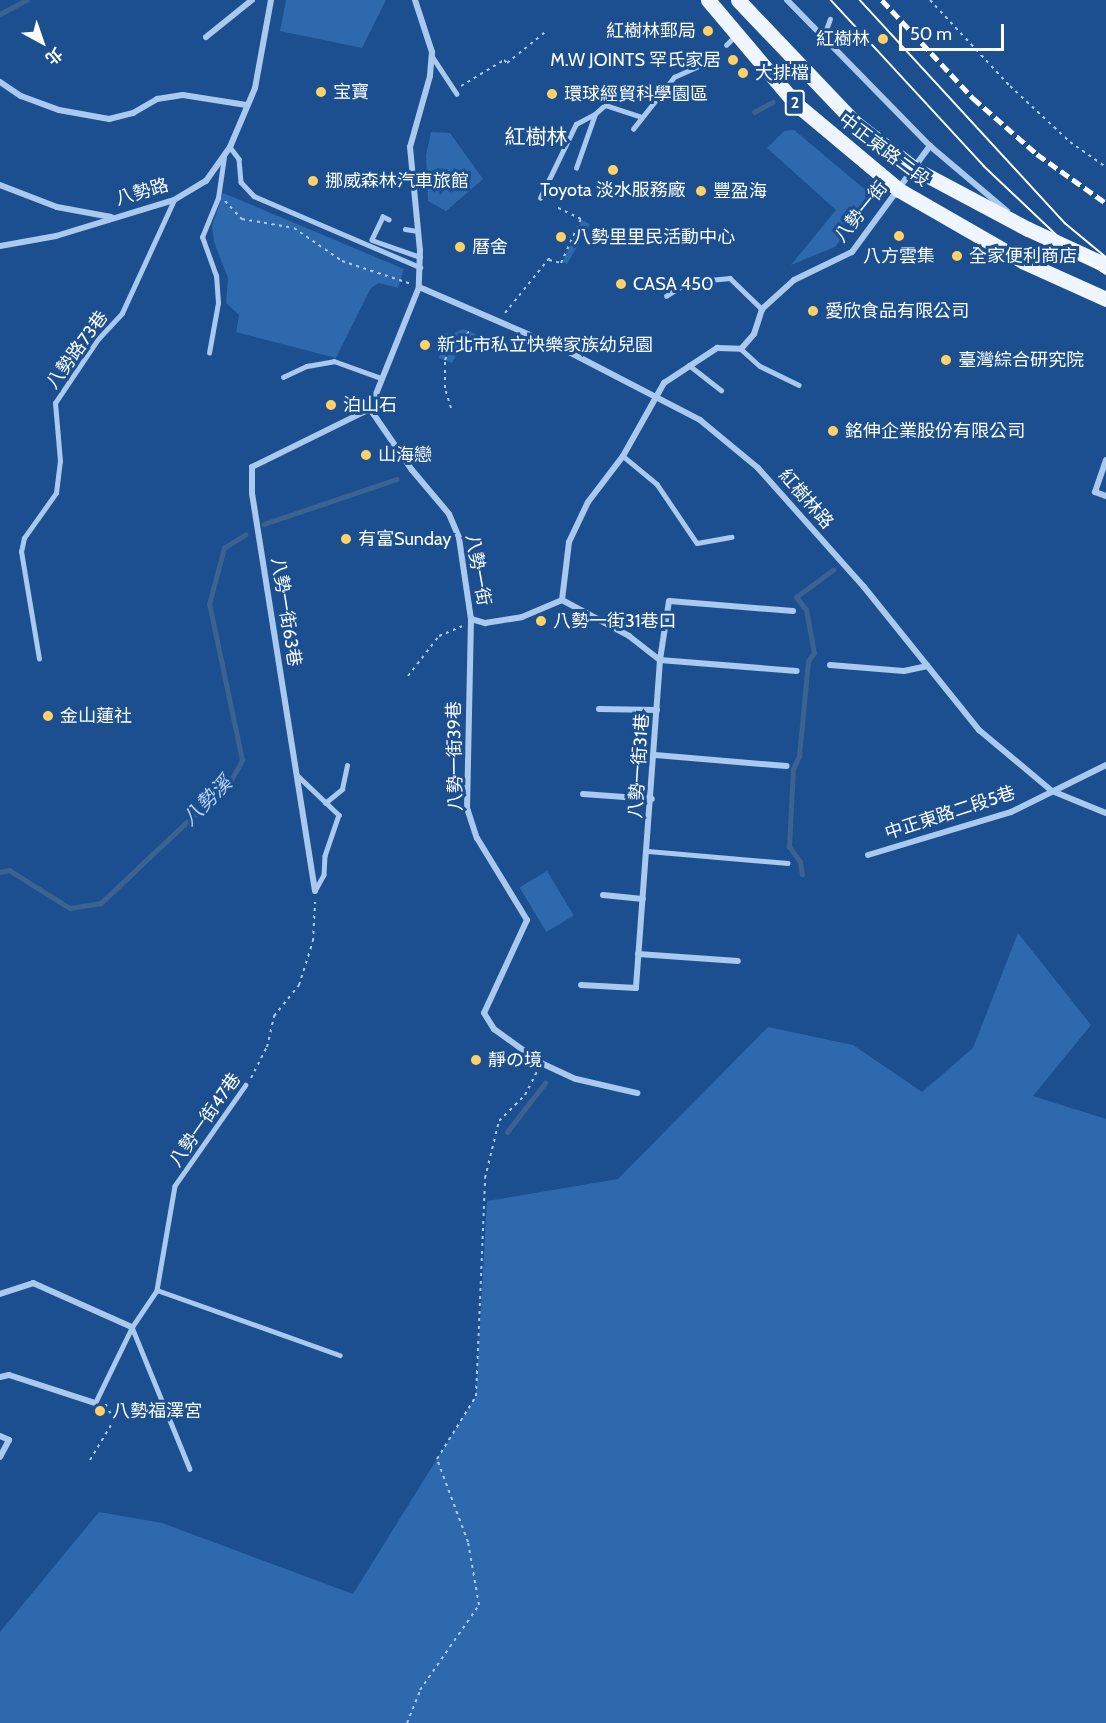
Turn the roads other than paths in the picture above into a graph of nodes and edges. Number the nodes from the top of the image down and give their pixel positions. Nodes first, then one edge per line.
1 (252, 0) edge
2 (271, 0) edge
3 (415, 0) edge
4 (708, 0) edge
5 (738, 0) edge
6 (787, 0) edge
7 (830, 19) dead end
8 (206, 37) dead end
9 (823, 38) junction
10 (432, 56) junction
11 (703, 64) dead end
12 (0, 82) edge
13 (455, 92) road end
14 (246, 105) junction
15 (595, 114) junction
16 (641, 117) junction
17 (633, 129) dead end
18 (930, 146) junction
19 (230, 147) junction
20 (224, 157) junction
21 (576, 168) dead end
22 (915, 169) junction
23 (0, 185) edge
24 (899, 190) junction
25 (540, 198) dead end
26 (174, 200) junction
27 (112, 217) junction
28 (389, 220) dead end
29 (405, 229) dead end
30 (1028, 229) junction
31 (418, 231) junction
32 (0, 246) edge
33 (420, 257) junction
34 (1106, 265) edge
35 (420, 267) junction
36 (419, 287) junction
37 (666, 296) dead end
38 (1106, 299) edge
39 (762, 309) junction
40 (741, 349) junction
41 (209, 352) dead end
42 (689, 365) junction
43 (283, 377) dead end
44 (381, 378) junction
45 (799, 385) dead end
46 (721, 390) dead end
47 (653, 396) junction
48 (370, 409) junction
49 (623, 456) junction
50 (1106, 460) edge
51 (1106, 496) edge
52 (731, 537) dead end
53 (562, 600) junction
54 (793, 611) dead end
55 (471, 619) junction
56 (39, 659) dead end
57 (660, 660) junction
58 (830, 665) dead end
59 (927, 666) junction
60 (797, 671) dead end
61 (599, 709) dead end
62 (657, 710) junction
63 (655, 755) junction
64 (1106, 765) edge
65 (347, 766) dead end
66 (787, 766) dead end
67 (297, 775) junction
68 (1052, 791) junction
69 (583, 794) dead end
70 (652, 799) junction
71 (325, 803) junction
72 (1106, 813) edge
73 (648, 851) junction
74 (868, 855) dead end
75 (787, 863) dead end
76 (315, 891) joint
77 (603, 895) dead end
78 (643, 899) junction
79 (638, 954) junction
80 (738, 961) dead end
81 (581, 985) dead end
82 (246, 1086) road end
83 (637, 1093) dead end
84 (157, 1290) junction
85 (0, 1294) edge
86 (132, 1327) junction
87 (340, 1355) dead end
88 (0, 1377) edge
89 (95, 1403) joint
90 (0, 1436) edge
91 (0, 1457) edge
92 (190, 1469) dead end

1 - 8 street
2 - 14 street, 八勢路
3 - 10 street
4 - 24 main road, 中正東路二段 / 2
5 - 22 main road, 中正東路二段 / 2
6 - 9 street
7 - 9 lane
9 - 18 street
10 - 13 lane
10 - 31 street
11 - 16 lane
12 - 14 street
14 - 19 street, 八勢路
15 - 16 lane
15 - 21 lane
15 - 25 lane
16 - 17 lane
18 - 22 street, 八勢一街
18 - 30 street
19 - 20 street, 八勢路
19 - 35 lane
20 - 26 street, 八勢路
20 - 41 lane
22 - 24 street, 八勢一街
22 - 30 main road, 中正東路二段 / 2
23 - 27 street
24 - 38 main road, 中正東路二段 / 2
24 - 39 street, 八勢一街
26 - 27 street, 八勢路
26 - 56 lane, 八勢路73巷
27 - 32 street, 八勢路
28 - 33 lane
29 - 31 lane
30 - 34 main road, 中正東路二段 / 2
31 - 33 street
33 - 35 street
35 - 36 street
36 - 44 street
36 - 47 street, 紅樹林路
37 - 39 lane
39 - 40 street, 八勢一街
40 - 42 street
40 - 45 lane
42 - 46 lane
42 - 47 street
43 - 44 lane
44 - 48 street
47 - 49 street
47 - 59 street, 紅樹林路
48 - 55 street, 八勢一街
48 - 67 street, 八勢一街63巷
49 - 52 lane
49 - 53 street
50 - 51 street
53 - 55 street, 八勢一街
53 - 57 street
54 - 57 street, 八勢一街31巷
55 - 83 street, 八勢一街39巷
57 - 60 street
57 - 62 street, 八勢一街31巷
58 - 59 street
59 - 68 street, 紅樹林路
61 - 62 street
62 - 63 street, 八勢一街31巷
63 - 66 street
63 - 70 street, 八勢一街31巷
64 - 68 street, 中正東路二段5巷
65 - 71 lane
67 - 71 lane
67 - 76 street, 八勢一街63巷
68 - 72 street, 紅樹林路
68 - 74 street, 中正東路二段5巷
69 - 70 street
70 - 73 street, 八勢一街31巷
71 - 76 lane
73 - 75 lane
73 - 78 street, 八勢一街31巷
77 - 78 street
78 - 79 street, 八勢一街31巷
79 - 80 street
79 - 81 street, 八勢一街31巷
82 - 84 lane, 八勢一街47巷
84 - 86 lane
84 - 87 lane
85 - 86 street
86 - 89 lane
86 - 92 lane
88 - 89 street
90 - 91 street

